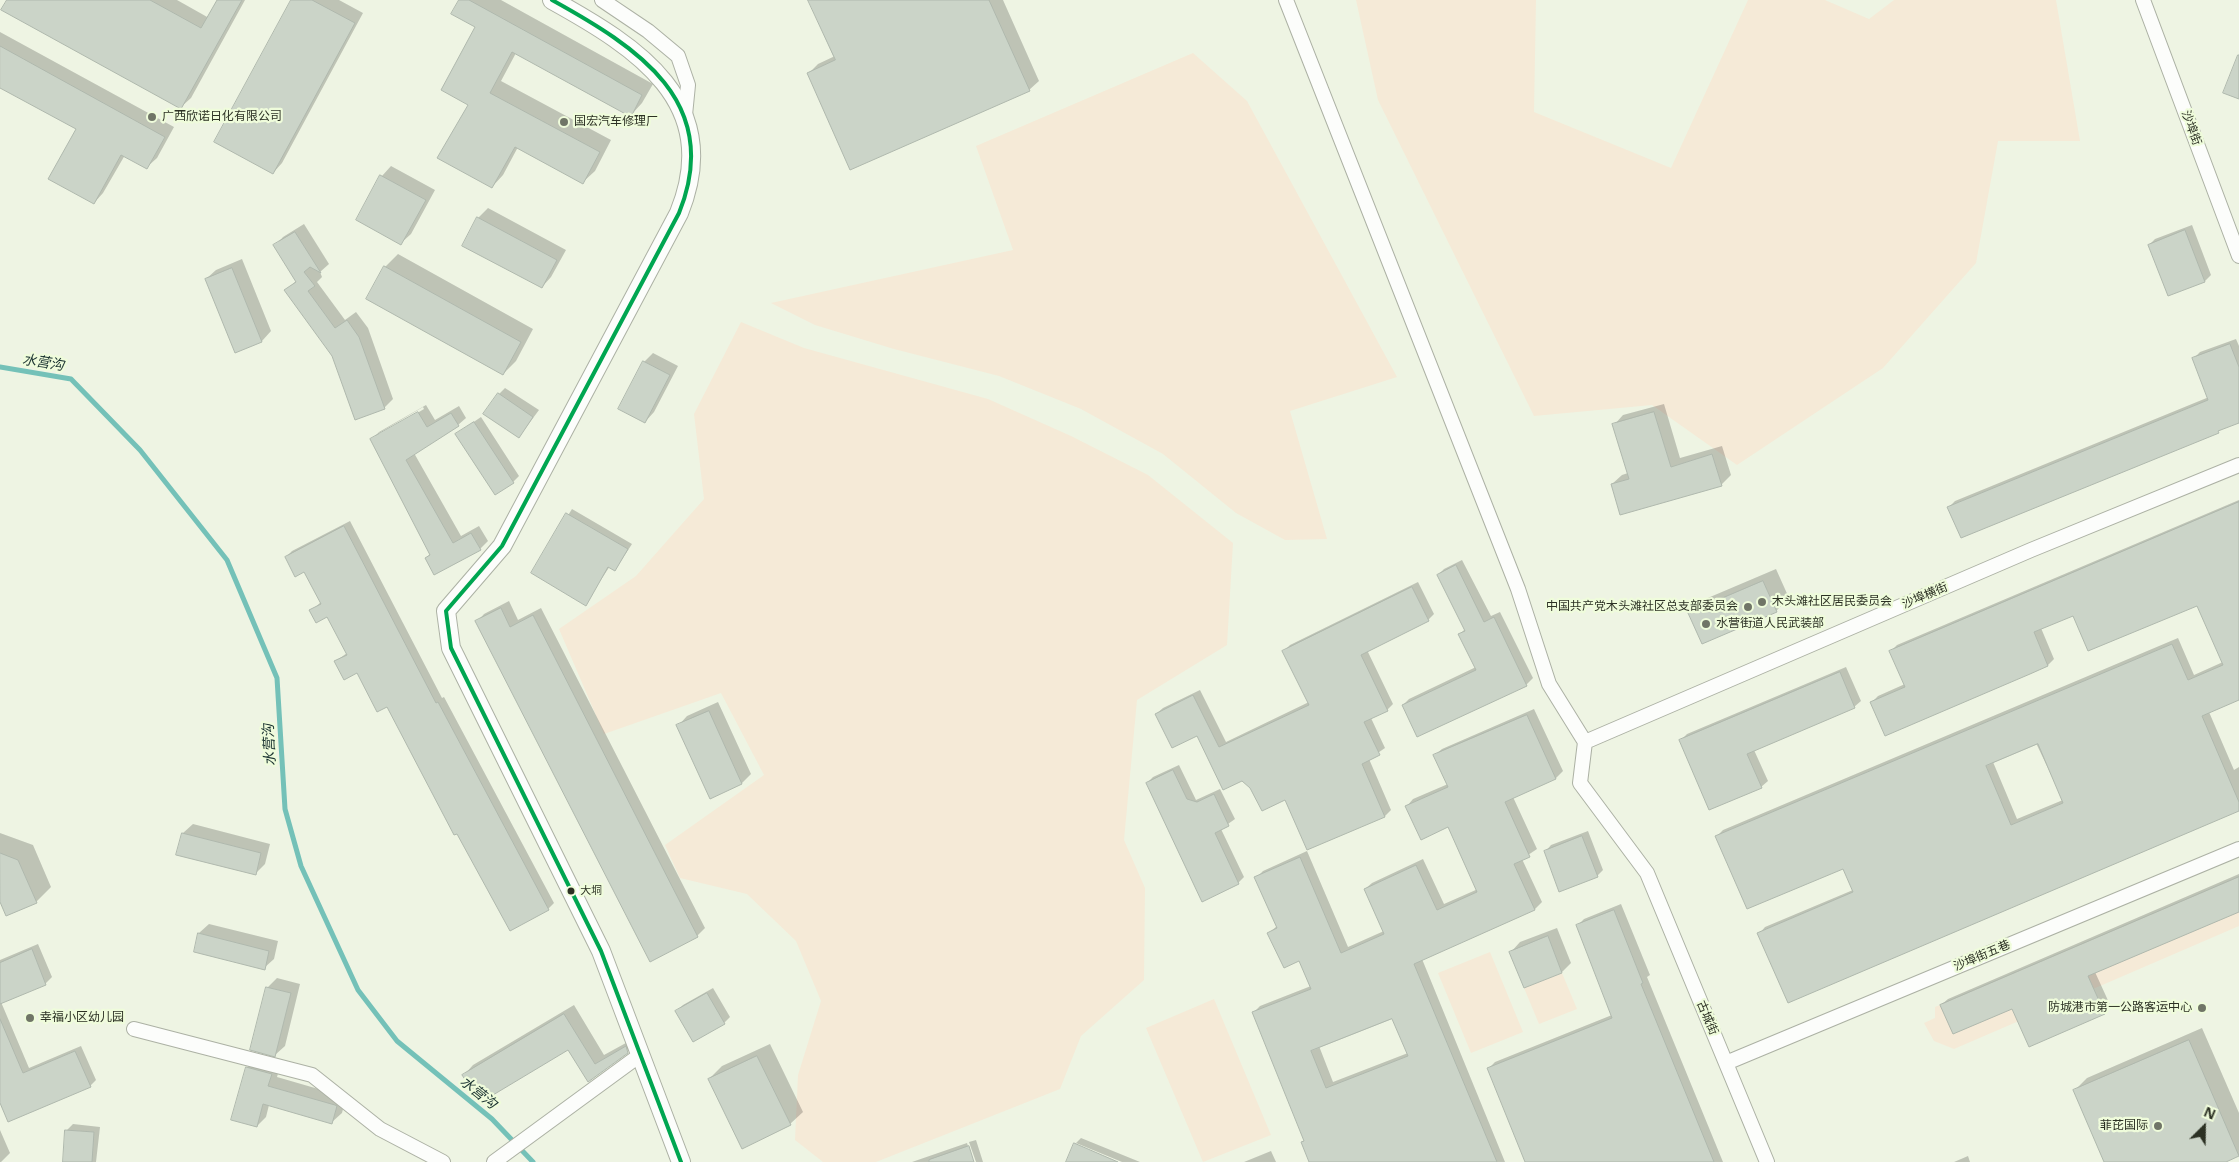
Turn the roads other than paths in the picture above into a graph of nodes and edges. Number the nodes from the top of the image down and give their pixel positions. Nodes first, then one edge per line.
1 (552, 0) edge
2 (602, 0) edge
3 (1286, 0) edge
4 (2143, 0) edge
5 (685, 115) junction
6 (2239, 256) edge
7 (2239, 465) edge
8 (1585, 742) junction
9 (2239, 849) edge
10 (134, 1030) dead end
11 (640, 1055) junction
12 (1726, 1062) junction
13 (442, 1162) edge
14 (494, 1162) edge
15 (681, 1162) edge
16 (1767, 1162) edge

1 - 5 street
2 - 5 street
3 - 8 street
4 - 6 street, 沙埠街
5 - 11 street
7 - 8 street, 沙埠横街
8 - 12 street, 古城街
9 - 12 street, 沙埠街五巷
10 - 13 street
11 - 14 street
11 - 15 street
12 - 16 street, 古城街

